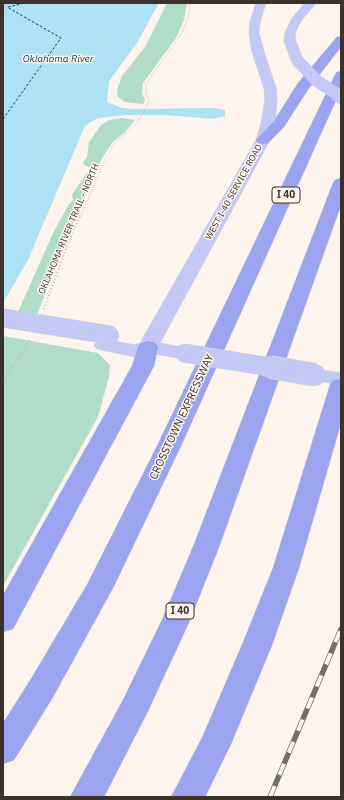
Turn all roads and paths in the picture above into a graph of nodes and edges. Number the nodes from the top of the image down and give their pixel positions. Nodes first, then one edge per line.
1 (190, 3) edge
2 (261, 3) edge
3 (312, 3) edge
4 (10, 4) edge
5 (3, 7) edge
6 (7, 7) junction
7 (4, 11) edge
8 (341, 39) edge
9 (341, 75) edge
10 (341, 98) edge
11 (263, 140) junction
12 (341, 183) edge
13 (341, 228) edge
14 (311, 263) junction
15 (42, 315) dead end
16 (3, 318) edge
17 (3, 328) edge
18 (31, 336) dead end
19 (107, 340) junction
20 (148, 347) junction
21 (341, 379) edge
22 (3, 382) edge
23 (341, 385) edge
24 (3, 621) edge
25 (3, 750) edge
26 (87, 797) edge
27 (188, 797) edge

1 - 15 path, OKLAHOMA RIVER TRAIL - NORTH
2 - 11 main road, WEST I-40 SERVICE ROAD
3 - 10 main road, bridge
4 - 6 path
5 - 6 path
6 - 7 path
8 - 11 highway
9 - 25 highway, CROSSTOWN EXPRESSWAY / I 40
11 - 20 main road, WEST I-40 SERVICE ROAD
12 - 14 highway, I 40
13 - 14 highway
14 - 26 highway, I 40
16 - 19 main road, bridge
17 - 19 main road
18 - 22 path
19 - 20 main road
20 - 21 main road, bridge
20 - 24 highway
23 - 27 highway

